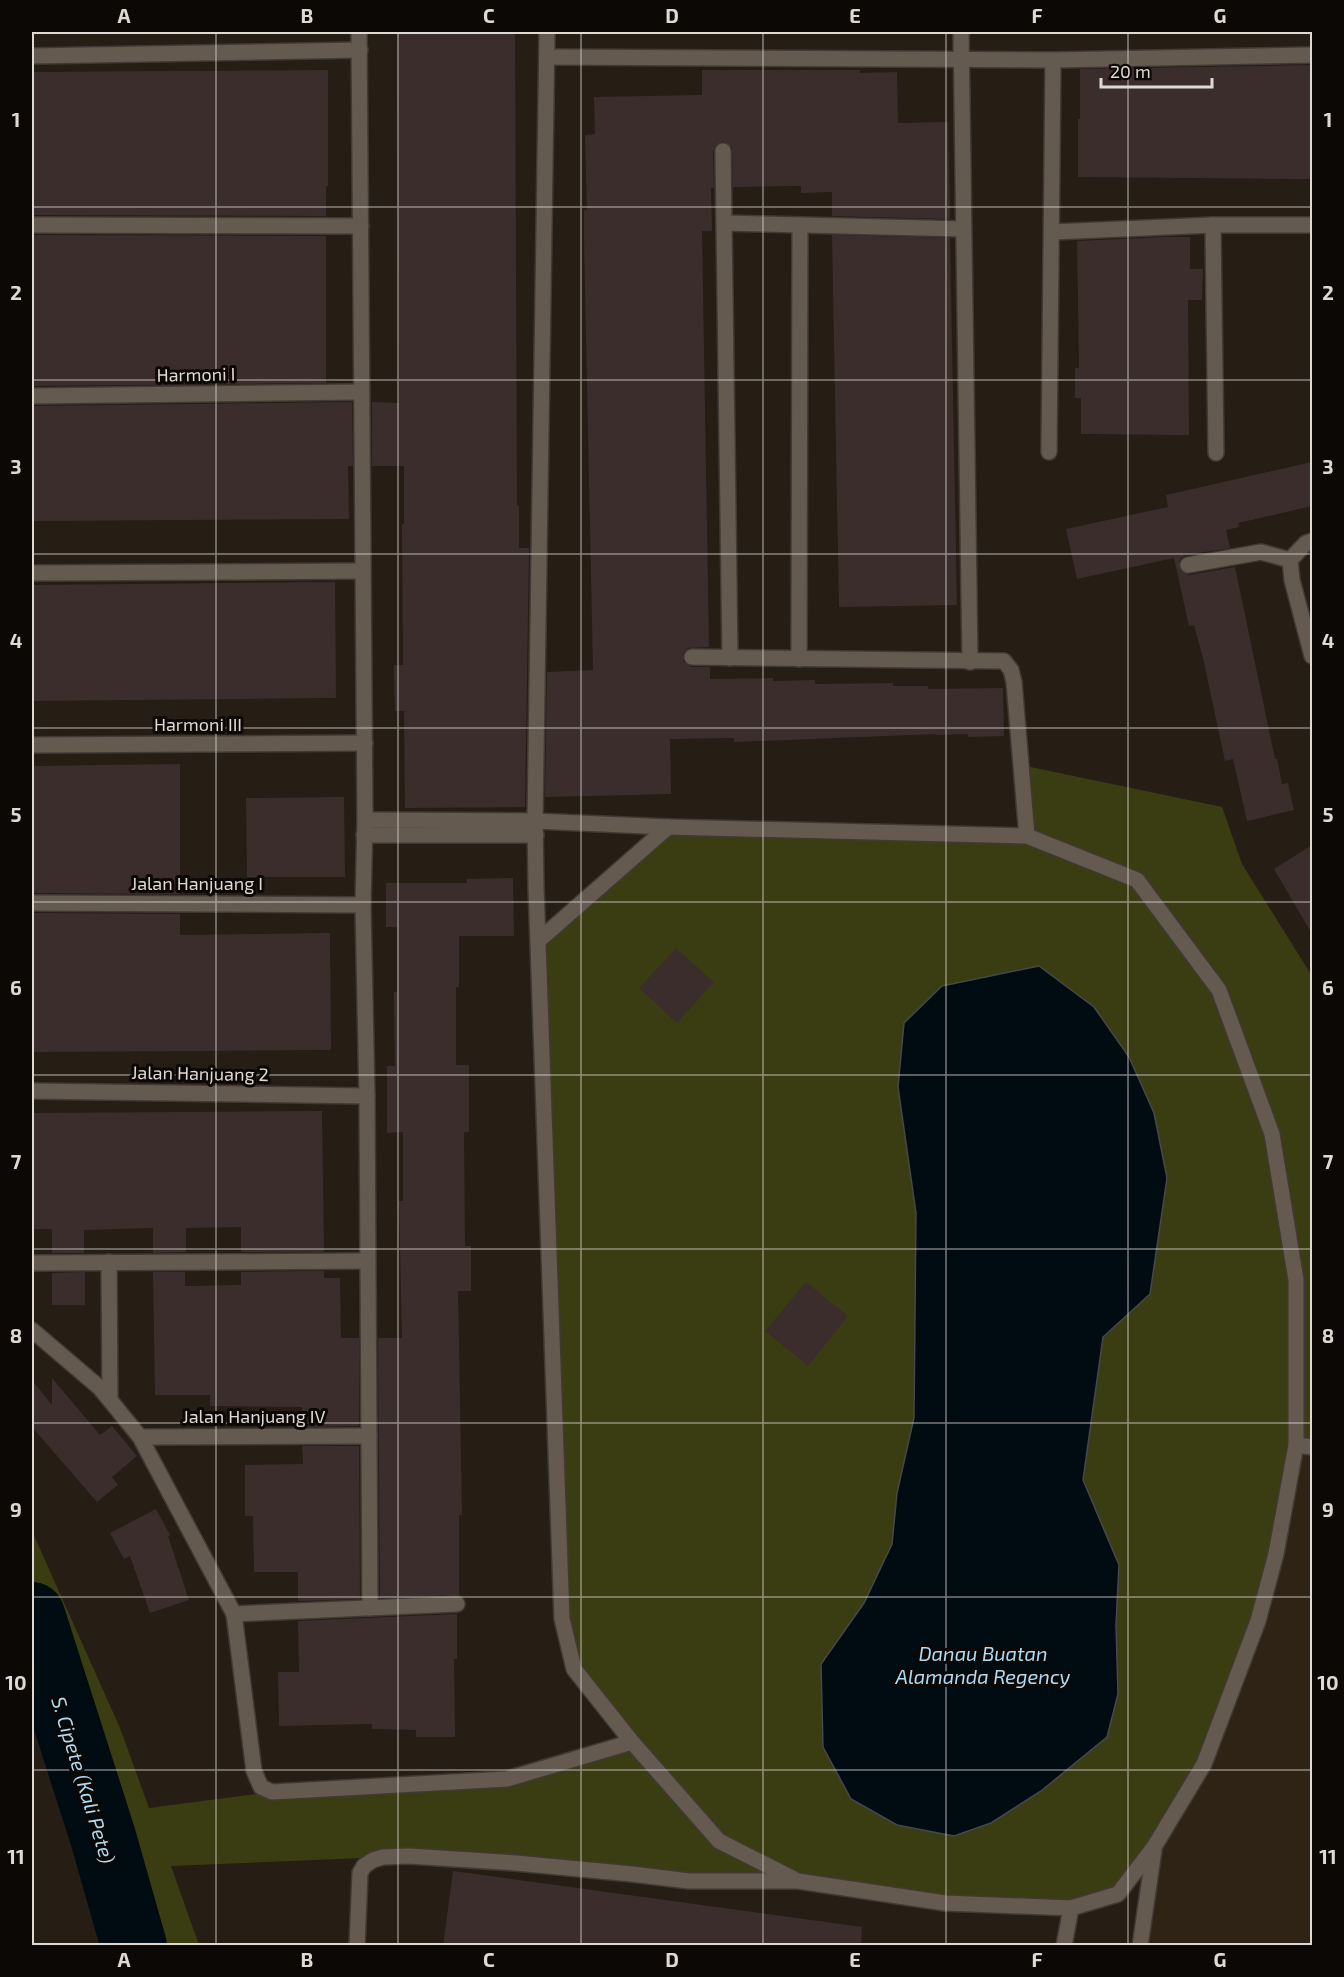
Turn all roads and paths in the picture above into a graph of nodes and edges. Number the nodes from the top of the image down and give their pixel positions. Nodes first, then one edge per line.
1 (359, 32) edge
2 (547, 32) edge
3 (961, 32) edge
4 (360, 50) junction
5 (1312, 55) edge
6 (32, 56) edge
7 (547, 57) junction
8 (960, 60) junction
9 (1053, 60) junction
10 (723, 151) dead end
11 (724, 223) junction
12 (32, 225) edge
13 (800, 225) junction
14 (1213, 225) junction
15 (1312, 225) edge
16 (361, 226) junction
17 (963, 229) junction
18 (1052, 232) junction
19 (360, 392) junction
20 (32, 396) edge
21 (1049, 452) dead end
22 (1216, 453) dead end
23 (1312, 541) edge
24 (1290, 560) junction
25 (1188, 565) dead end
26 (362, 571) junction
27 (32, 573) edge
28 (1312, 656) edge
29 (692, 657) dead end
30 (730, 658) junction
31 (800, 659) junction
32 (970, 662) junction
33 (364, 743) junction
34 (32, 745) edge
35 (364, 827) junction
36 (668, 827) junction
37 (535, 828) junction
38 (1028, 836) junction
39 (32, 903) edge
40 (363, 905) junction
41 (538, 941) junction
42 (32, 1091) edge
43 (367, 1096) junction
44 (368, 1261) junction
45 (109, 1262) junction
46 (32, 1263) edge
47 (32, 1329) edge
48 (110, 1400) junction
49 (369, 1436) junction
50 (140, 1437) junction
51 (1296, 1445) junction
52 (1312, 1447) edge
53 (457, 1604) dead end
54 (370, 1608) junction
55 (234, 1614) junction
56 (632, 1742) junction
57 (1154, 1847) junction
58 (798, 1881) junction
59 (1071, 1908) junction
60 (357, 1946) edge
61 (1064, 1946) edge
62 (1140, 1946) edge

1 - 4 street
2 - 7 street
3 - 8 street
4 - 6 street
4 - 16 street
5 - 9 street
7 - 8 street
7 - 37 street
8 - 9 street
8 - 17 street
9 - 18 street
10 - 11 street
11 - 13 street
11 - 30 street
12 - 16 street
13 - 17 street
13 - 31 street
14 - 15 street
14 - 18 street
14 - 22 street
16 - 19 street
17 - 32 street
18 - 21 street
19 - 20 street, Harmoni I
19 - 26 street
23 - 24 street
24 - 25 street
24 - 28 street
26 - 27 street
26 - 33 street
29 - 30 street
30 - 31 street
31 - 32 street
32 - 38 street
33 - 34 street, Harmoni III
33 - 35 street
35 - 37 street
35 - 40 street
36 - 37 street
36 - 38 street
36 - 41 street
37 - 41 street
38 - 51 street
39 - 40 street, Jalan Hanjuang I
40 - 43 street
41 - 56 street
42 - 43 street, Jalan Hanjuang 2
43 - 44 street
44 - 45 street
44 - 49 street
45 - 46 street
45 - 48 street
47 - 48 street
48 - 50 street
49 - 50 street, Jalan Hanjuang IV
49 - 54 street
50 - 55 street
51 - 52 street
51 - 57 street
53 - 54 street
54 - 55 street
55 - 56 street
56 - 58 street
57 - 59 street
57 - 62 street
58 - 59 street
58 - 60 street
59 - 61 street

